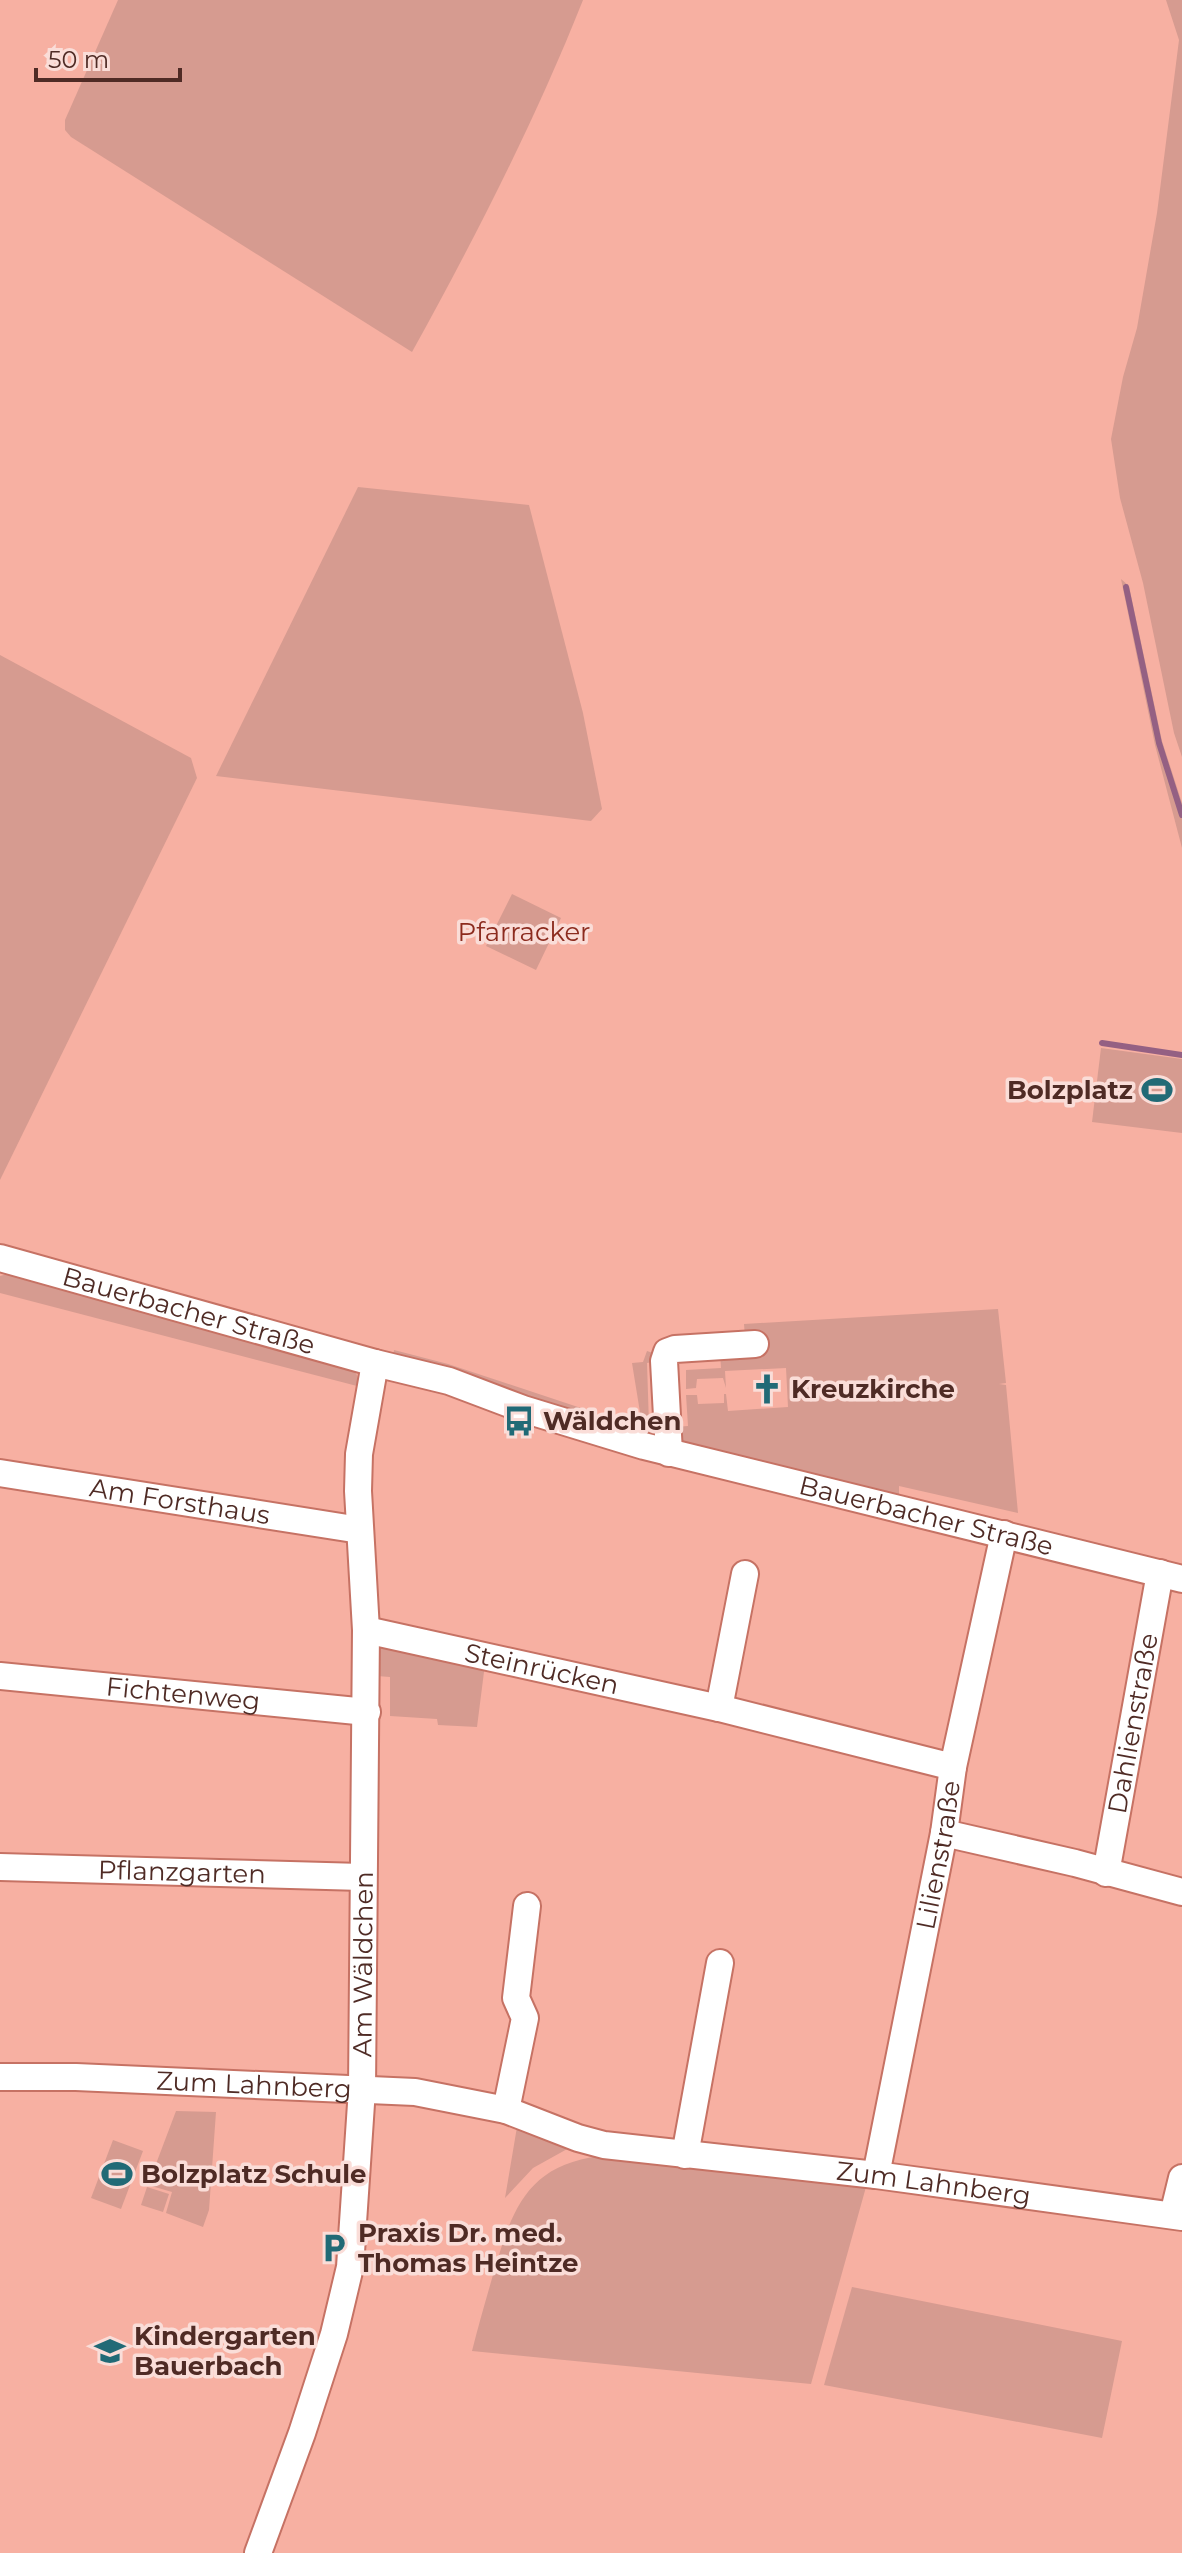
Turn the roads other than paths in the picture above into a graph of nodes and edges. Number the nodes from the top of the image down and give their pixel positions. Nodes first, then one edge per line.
1 (0, 1258) edge
2 (755, 1344) dead end
3 (376, 1363) junction
4 (669, 1453) junction
5 (0, 1473) edge
6 (360, 1530) junction
7 (1004, 1534) junction
8 (745, 1574) dead end
9 (1171, 1576) edge
10 (366, 1630) junction
11 (0, 1676) edge
12 (719, 1708) junction
13 (367, 1712) junction
14 (953, 1767) junction
15 (944, 1833) junction
16 (0, 1867) edge
17 (1106, 1873) junction
18 (362, 1877) junction
19 (1182, 1892) edge
20 (527, 1906) dead end
21 (720, 1963) dead end
22 (0, 2077) edge
23 (362, 2089) junction
24 (506, 2110) junction
25 (685, 2155) junction
26 (876, 2175) junction
27 (1182, 2178) edge
28 (1178, 2216) edge
29 (258, 2553) edge

1 - 3 street, Bauerbacher Straße
2 - 4 street
3 - 4 street, Bauerbacher Straße
3 - 6 street, Am Wäldchen
4 - 7 street, Bauerbacher Straße
5 - 6 street, Am Forsthaus
6 - 10 street, Am Wäldchen
7 - 9 street, Bauerbacher Straße
7 - 14 street, Lilienstraße
8 - 12 street
9 - 17 street, Dahlienstraße
10 - 12 street, Steinrücken
10 - 13 street, Am Wäldchen
11 - 13 street, Fichtenweg
12 - 14 street, Steinrücken
13 - 18 street, Am Wäldchen
14 - 15 street, Lilienstraße
15 - 17 street
15 - 26 street, Lilienstraße
16 - 18 street, Pflanzgarten
17 - 19 street
18 - 23 street, Am Wäldchen
20 - 24 street
21 - 25 street
22 - 23 street, Zum Lahnberg
23 - 24 street, Zum Lahnberg
23 - 29 street, Am Wäldchen
24 - 25 street, Zum Lahnberg
25 - 26 street, Zum Lahnberg
26 - 28 street, Zum Lahnberg
27 - 28 street

